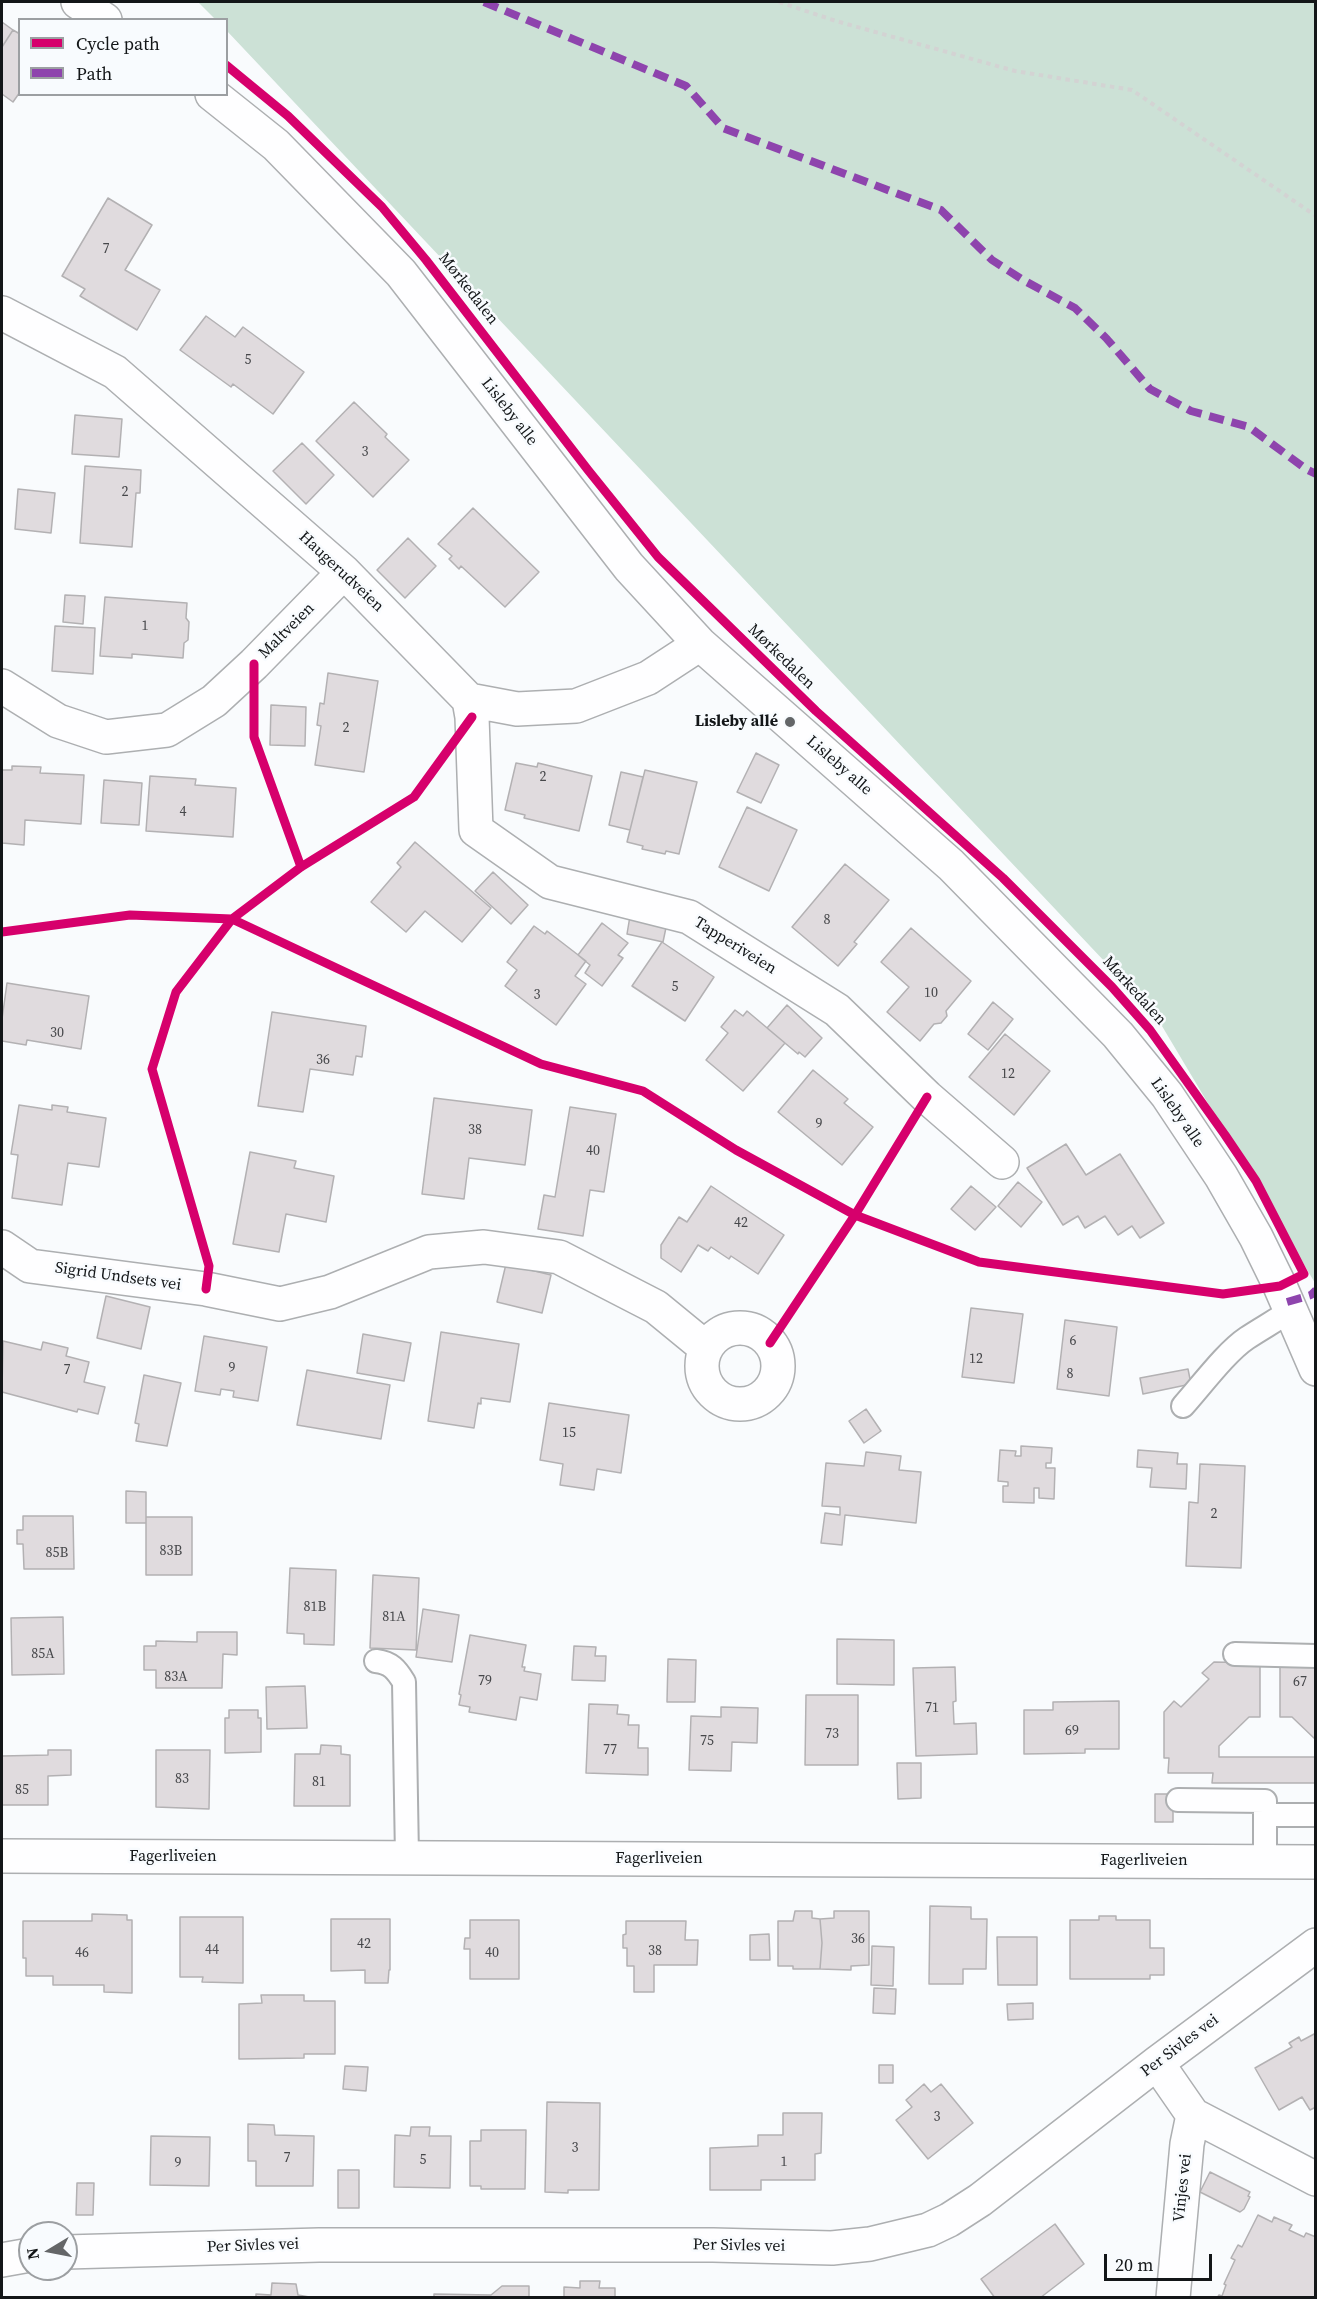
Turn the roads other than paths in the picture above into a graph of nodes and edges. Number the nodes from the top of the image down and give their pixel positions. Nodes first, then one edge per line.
1 (78, 2) edge
2 (102, 18) edge
3 (215, 96) edge
4 (2, 313) edge
5 (344, 572) junction
6 (700, 644) junction
7 (2, 687) edge
8 (469, 700) junction
9 (1002, 1162) dead end
10 (2, 1247) edge
11 (1291, 1310) junction
12 (706, 1348) dead end
13 (1316, 1369) edge
14 (1183, 1406) dead end
15 (1235, 1654) dead end
16 (1316, 1656) edge
17 (376, 1661) dead end
18 (1178, 1800) dead end
19 (1265, 1815) junction
20 (1316, 1815) edge
21 (2, 1856) edge
22 (407, 1857) junction
23 (1265, 1862) junction
24 (1316, 1862) edge
25 (1316, 1945) edge
26 (1157, 2063) junction
27 (1193, 2115) junction
28 (1316, 2179) edge
29 (78, 2252) edge
30 (18, 2257) edge
31 (2, 2260) edge
32 (1173, 2298) edge

1 - 2 street
3 - 6 street, Lisleby alle
4 - 5 street, Haugerudveien
5 - 7 street, Maltveien
5 - 8 street, Haugerudveien
6 - 8 street
6 - 11 street, Lisleby alle
8 - 9 street, Tapperiveien
10 - 12 street, Sigrid Undsets vei
11 - 13 street, Lisleby alle
11 - 14 lane
15 - 16 lane
17 - 22 lane
18 - 19 lane
19 - 20 lane
19 - 23 lane
21 - 22 street, Fagerliveien
22 - 23 street, Fagerliveien
23 - 24 street, Fagerliveien
25 - 26 street, Per Sivles vei
26 - 27 street
26 - 29 street, Per Sivles vei
27 - 28 street
27 - 32 street, Vinjes vei
30 - 31 street

